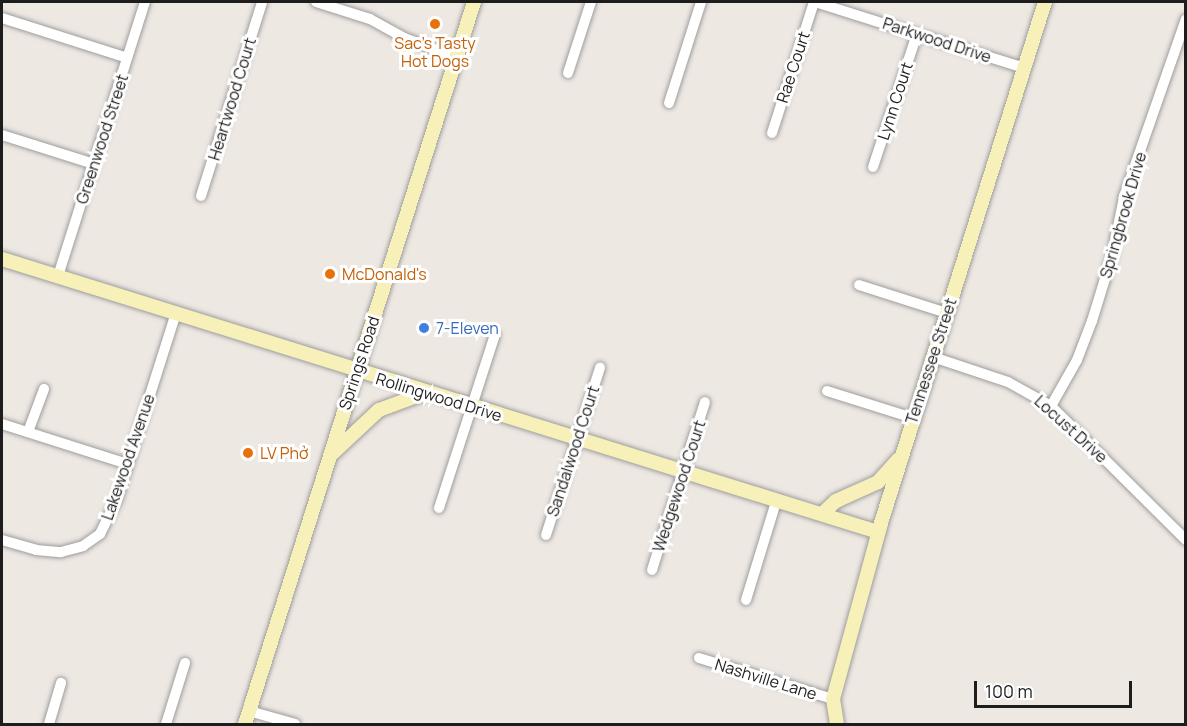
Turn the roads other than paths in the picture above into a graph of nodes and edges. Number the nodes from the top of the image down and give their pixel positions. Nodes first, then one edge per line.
1 (145, 2) edge
2 (262, 2) edge
3 (316, 2) edge
4 (474, 2) edge
5 (591, 2) edge
6 (701, 2) edge
7 (815, 2) edge
8 (1045, 2) edge
9 (2, 18) edge
10 (1185, 19) edge
11 (918, 34) junction
12 (456, 57) junction
13 (127, 58) junction
14 (1024, 68) junction
15 (568, 73) dead end
16 (669, 103) dead end
17 (772, 133) dead end
18 (2, 135) edge
19 (94, 164) junction
20 (873, 167) dead end
21 (201, 196) dead end
22 (2, 258) edge
23 (58, 276) junction
24 (859, 285) dead end
25 (176, 313) junction
26 (947, 313) junction
27 (495, 335) dead end
28 (933, 357) junction
29 (600, 368) dead end
30 (356, 371) junction
31 (44, 389) dead end
32 (827, 391) dead end
33 (426, 393) junction
34 (705, 402) dead end
35 (1051, 406) junction
36 (472, 407) junction
37 (913, 418) junction
38 (2, 424) edge
39 (28, 432) junction
40 (576, 440) junction
41 (902, 454) junction
42 (329, 457) junction
43 (127, 464) junction
44 (683, 473) junction
45 (777, 502) junction
46 (439, 508) dead end
47 (824, 512) junction
48 (878, 532) junction
49 (546, 535) dead end
50 (2, 540) edge
51 (1185, 540) edge
52 (652, 570) dead end
53 (746, 600) dead end
54 (699, 658) dead end
55 (185, 663) dead end
56 (61, 683) dead end
57 (833, 699) junction
58 (249, 711) junction
59 (49, 724) edge
60 (166, 724) edge
61 (245, 724) edge
62 (295, 724) edge
63 (837, 724) edge

1 - 13 street, Greenwood Street
2 - 21 street, Heartwood Court
3 - 12 street
4 - 12 main road, Springs Road
5 - 15 street
6 - 16 street
7 - 11 street, Parkwood Drive
7 - 17 street, Rae Court
8 - 14 main road, Tennessee Street
9 - 13 street
10 - 35 street, Springbrook Drive
11 - 14 street, Parkwood Drive
11 - 20 street, Lynn Court
12 - 30 main road, Springs Road
13 - 19 street, Greenwood Street
14 - 26 main road, Tennessee Street
18 - 19 street
19 - 23 street, Greenwood Street
22 - 23 main road, Rollingwood Drive
23 - 25 main road, Rollingwood Drive
24 - 26 street
25 - 30 main road, Rollingwood Drive
25 - 43 street, Lakewood Avenue
26 - 28 main road, Tennessee Street
27 - 36 street
28 - 35 street, Locust Drive
28 - 37 main road, Tennessee Street
29 - 40 street, Sandalwood Court
30 - 33 main road, Rollingwood Drive
30 - 42 main road, Springs Road
31 - 39 street
32 - 37 street
33 - 36 main road, Rollingwood Drive
33 - 42 main road
34 - 44 street, Wedgewood Court
35 - 51 street, Locust Drive
36 - 40 main road, Rollingwood Drive
36 - 46 street
37 - 41 main road, Tennessee Street
38 - 39 street
39 - 43 street
40 - 44 main road, Rollingwood Drive
40 - 49 street, Sandalwood Court
41 - 47 main road
41 - 48 main road, Tennessee Street
42 - 58 main road, Springs Road
43 - 50 street, Lakewood Avenue
44 - 45 main road, Rollingwood Drive
44 - 52 street, Wedgewood Court
45 - 47 main road, Rollingwood Drive
45 - 53 street
47 - 48 main road, Rollingwood Drive
48 - 57 main road, Tennessee Street
54 - 57 street, Nashville Lane
55 - 60 street
56 - 59 street
57 - 63 main road, Tennessee Street
58 - 61 main road, Springs Road
58 - 62 street

